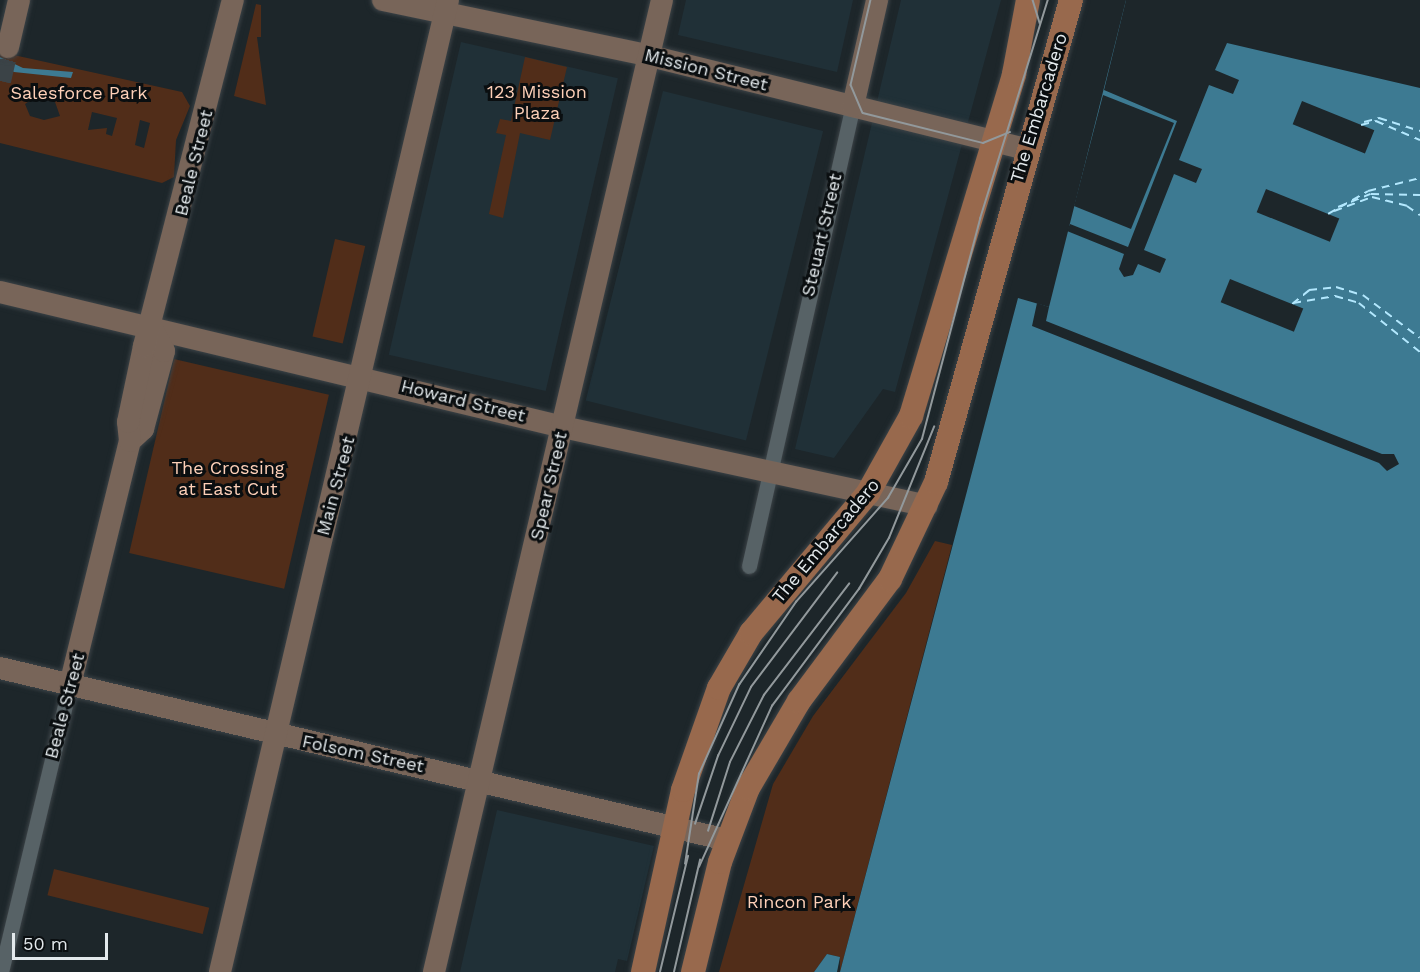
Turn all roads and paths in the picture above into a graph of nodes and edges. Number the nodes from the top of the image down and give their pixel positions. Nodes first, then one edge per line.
1 (19, 0) edge
2 (233, 0) edge
3 (383, 0) edge
4 (662, 0) edge
5 (877, 0) edge
6 (1028, 0) edge
7 (1071, 0) edge
8 (446, 7) edge
9 (8, 47) tunnel mouth
10 (650, 56) junction
11 (853, 106) junction
12 (992, 139) junction
13 (1027, 149) junction
14 (0, 292) edge
15 (150, 325) junction
16 (360, 375) junction
17 (563, 427) junction
18 (767, 470) junction
19 (868, 494) junction
20 (927, 506) junction
21 (749, 566) dead end
22 (0, 668) edge
23 (70, 685) junction
24 (276, 735) junction
25 (481, 781) junction
26 (675, 827) junction
27 (727, 840) junction
28 (2, 972) edge
29 (220, 972) edge
30 (434, 972) edge
31 (643, 972) edge
32 (693, 972) edge

1 - 9 street
2 - 15 street, Beale Street
3 - 8 street, Mission Street
4 - 10 street, Spear Street
5 - 11 street, Steuart Street
6 - 12 main road, The Embarcadero
7 - 13 main road, The Embarcadero
8 - 10 street, Mission Street
8 - 16 street, Main Street
10 - 11 street, Mission Street
10 - 17 street, Spear Street
11 - 12 street, Mission Street
11 - 18 street, Steuart Street
12 - 13 street, Mission Street
12 - 19 main road, The Embarcadero
13 - 20 main road, The Embarcadero
14 - 15 street, Howard Street
15 - 16 street, Howard Street
15 - 23 street, Beale Street
16 - 17 street, Howard Street
16 - 24 street, Main Street
17 - 18 street, Howard Street
17 - 25 street, Spear Street
18 - 19 street, Howard Street
18 - 21 street, Steuart Street
19 - 20 street, Howard Street
19 - 26 main road, The Embarcadero
20 - 27 main road, The Embarcadero
22 - 23 street, Folsom Street
23 - 24 street, Folsom Street
23 - 28 street, Beale Street
24 - 25 street, Folsom Street
24 - 29 street, Main Street
25 - 26 street, Folsom Street
25 - 30 street, Spear Street
26 - 27 street, Folsom Street
26 - 31 main road, The Embarcadero
27 - 32 main road, The Embarcadero

